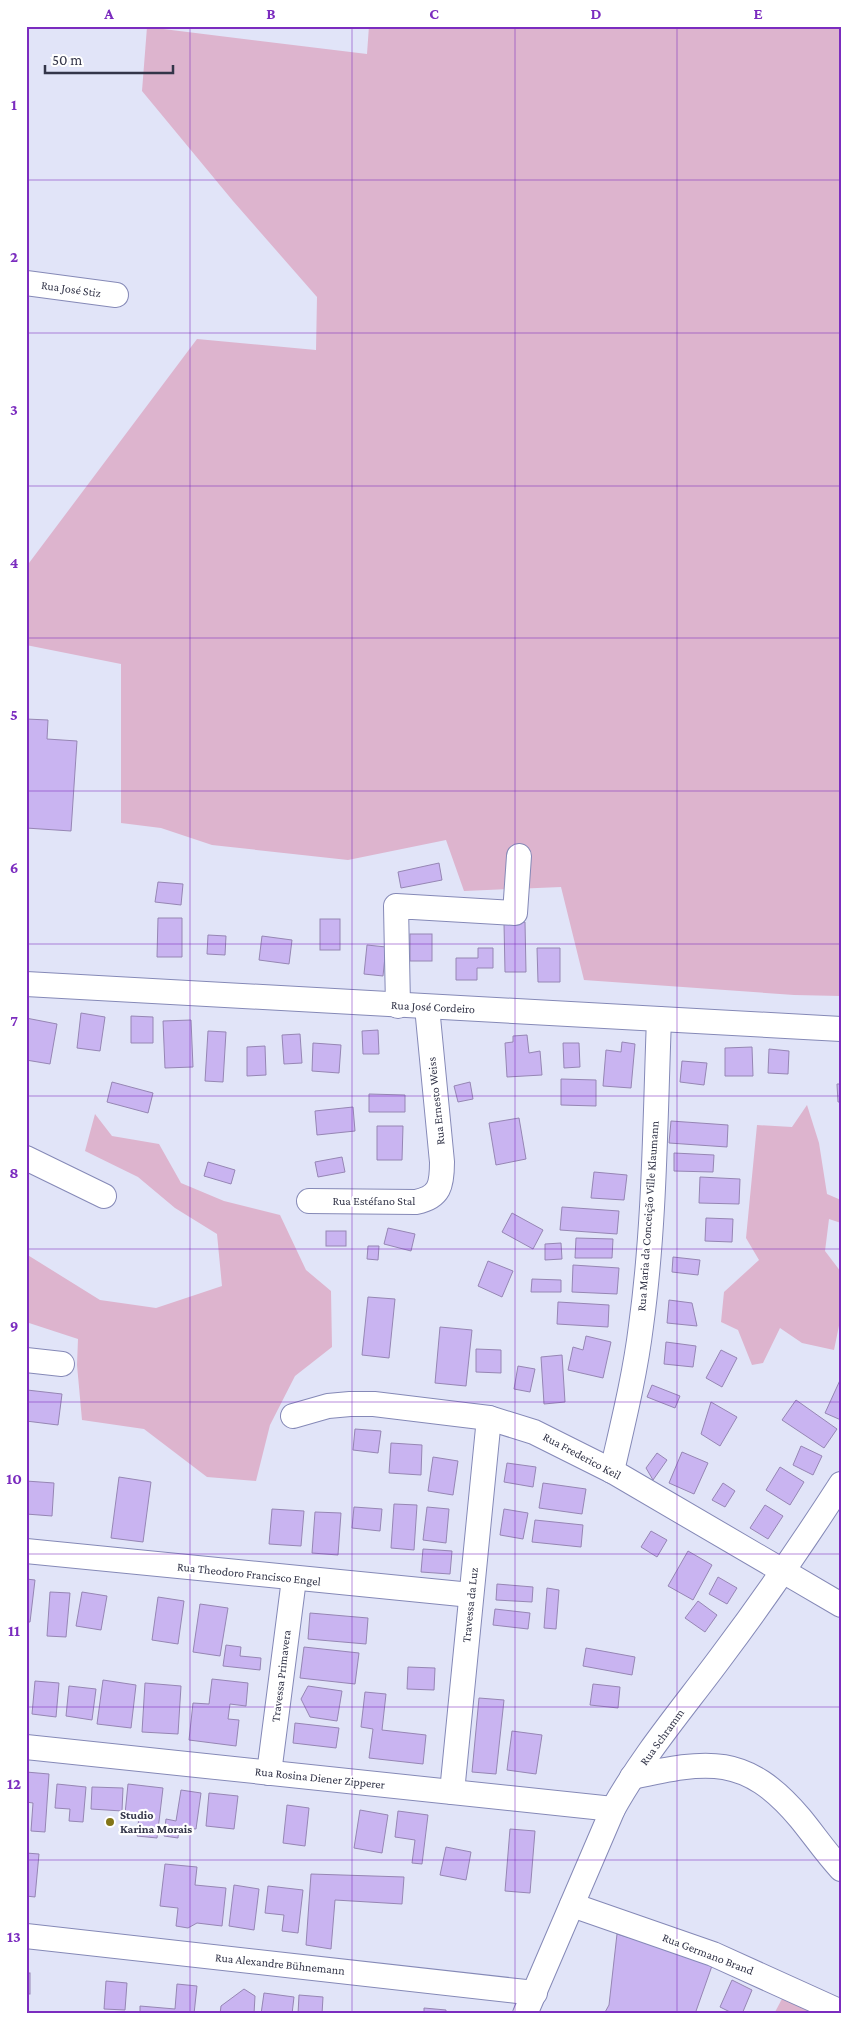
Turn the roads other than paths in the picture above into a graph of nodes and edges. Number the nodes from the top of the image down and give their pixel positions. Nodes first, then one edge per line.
1 (26, 283) edge
2 (116, 295) dead end
3 (519, 856) dead end
4 (26, 984) edge
5 (398, 1006) junction
6 (427, 1007) junction
7 (658, 1019) junction
8 (841, 1029) edge
9 (26, 1158) edge
10 (436, 1193) joint
11 (104, 1196) dead end
12 (309, 1201) dead end
13 (26, 1360) edge
14 (62, 1364) dead end
15 (293, 1416) dead end
16 (489, 1418) junction
17 (612, 1471) junction
18 (841, 1484) edge
19 (26, 1551) edge
20 (783, 1572) junction
21 (294, 1579) junction
22 (471, 1596) junction
23 (841, 1605) edge
24 (26, 1747) edge
25 (269, 1773) junction
26 (632, 1777) junction
27 (452, 1792) junction
28 (613, 1809) junction
29 (841, 1869) edge
30 (572, 1905) junction
31 (26, 1936) edge
32 (530, 2003) edge
33 (841, 2012) edge

1 - 2 street, Rua José Stiz
3 - 5 street
4 - 5 street, Rua José Cordeiro
5 - 6 street, Rua José Cordeiro
6 - 7 street, Rua José Cordeiro
6 - 10 street, Rua Ernesto Weiss
7 - 8 street, Rua José Cordeiro
7 - 17 street, Rua Maria da Conceição Ville Klaumann
9 - 11 street
10 - 12 street, Rua Estéfano Stal
13 - 14 street
15 - 16 street, Rua Frederico Keil
16 - 17 street, Rua Frederico Keil
16 - 22 street, Travessa da Luz
17 - 20 street, Rua Frederico Keil
18 - 20 street, Rua Schramm
19 - 21 street, Rua Theodoro Francisco Engel
20 - 23 street, Rua Frederico Keil
20 - 26 street, Rua Schramm
21 - 22 street, Rua Theodoro Francisco Engel
21 - 25 street, Travessa Primavera
22 - 27 street, Travessa da Luz
24 - 25 street, Rua Rosina Diener Zipperer
25 - 27 street, Rua Rosina Diener Zipperer
26 - 28 street, Rua Schramm
26 - 29 street
27 - 28 street, Rua Rosina Diener Zipperer
28 - 30 street, Rua Schramm
30 - 32 street, Rua Schramm
30 - 33 street, Rua Germano Brand
31 - 32 street, Rua Alexandre Bühnemann

